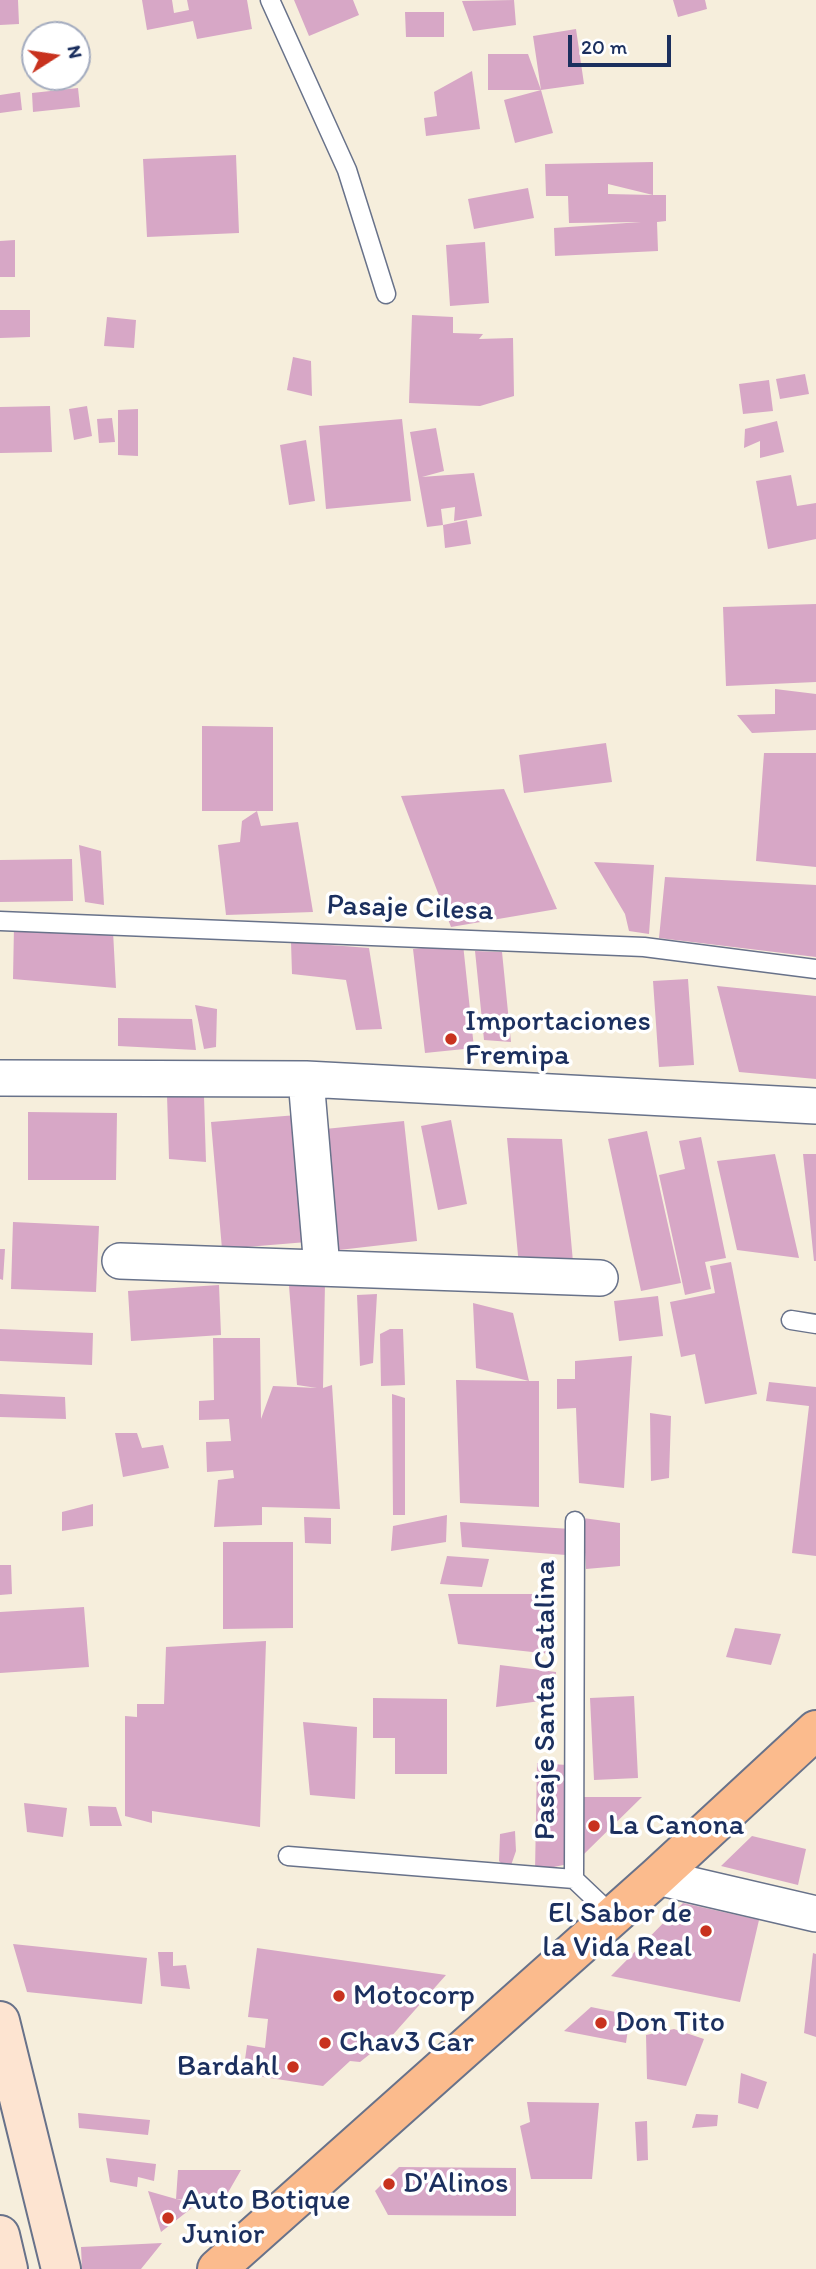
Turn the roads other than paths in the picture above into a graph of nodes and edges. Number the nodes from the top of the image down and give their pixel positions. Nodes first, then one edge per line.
1 (270, 0) edge
2 (386, 294) dead end
3 (0, 920) edge
4 (816, 969) edge
5 (0, 1079) edge
6 (306, 1079) junction
7 (816, 1105) edge
8 (120, 1261) dead end
9 (322, 1268) junction
10 (600, 1278) dead end
11 (791, 1320) dead end
12 (816, 1324) edge
13 (575, 1521) dead end
14 (816, 1730) edge
15 (288, 1856) dead end
16 (657, 1877) junction
17 (574, 1879) junction
18 (816, 1914) edge
19 (613, 1916) junction
20 (0, 2021) edge
21 (0, 2235) edge
22 (8, 2269) edge
23 (61, 2269) edge
24 (217, 2269) edge

1 - 2 lane
3 - 4 lane, Pasaje Cilesa
5 - 6 street
6 - 7 street
6 - 9 street
8 - 9 street
9 - 10 street
11 - 12 lane
13 - 17 lane, Pasaje Santa Catalina
14 - 16 highway
15 - 17 lane, Pasaje Santa Catalina
16 - 18 street
16 - 19 highway
17 - 19 lane, Pasaje Santa Catalina
19 - 24 highway
20 - 23 street
21 - 22 street

